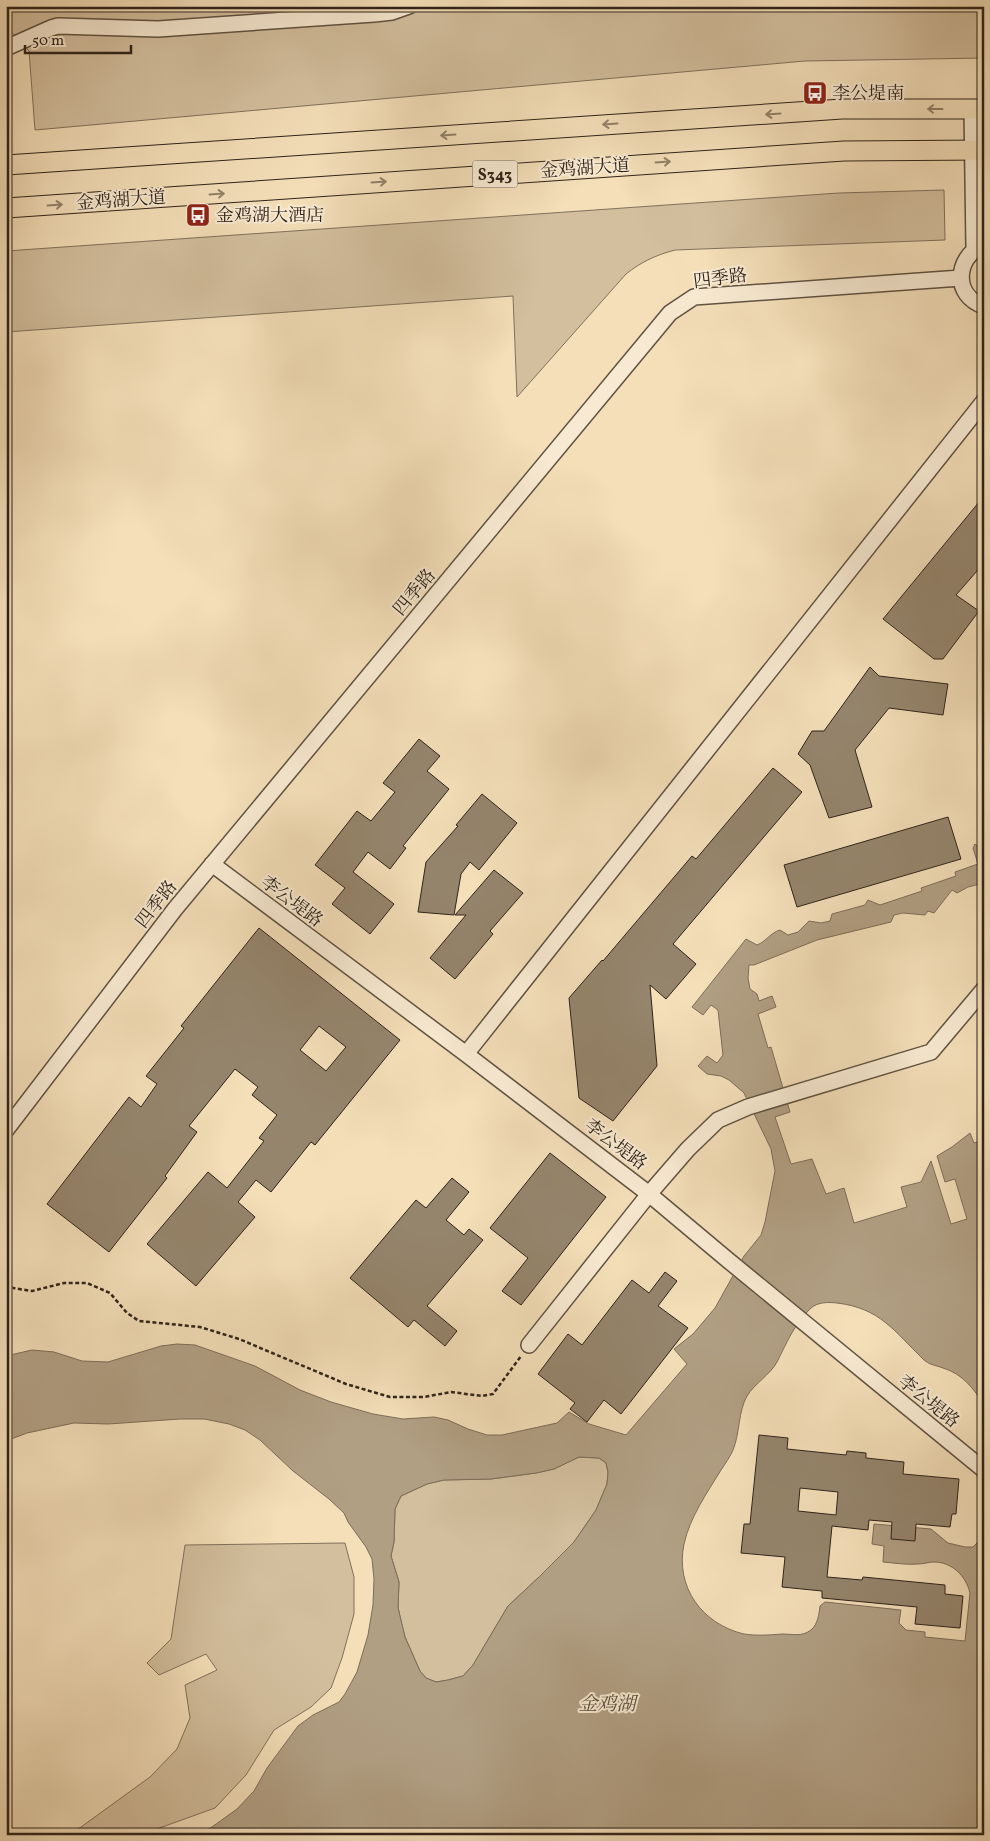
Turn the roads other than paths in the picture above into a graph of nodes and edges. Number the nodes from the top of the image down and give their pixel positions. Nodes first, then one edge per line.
1 (410, 6) edge
2 (6, 48) edge
3 (978, 109) edge
4 (978, 150) edge
5 (6, 166) edge
6 (6, 208) edge
7 (979, 247) edge
8 (961, 278) junction
9 (984, 306) edge
10 (984, 400) edge
11 (212, 864) junction
12 (984, 989) edge
13 (466, 1054) junction
14 (6, 1130) edge
15 (649, 1194) junction
16 (529, 1344) road end
17 (984, 1470) edge

1 - 2 street
3 - 4 street
3 -> 5 main road
6 -> 4 main road, 金鸡湖大道 / S343
4 - 7 street
7 - 8 street
8 - 9 street
8 - 11 street, 四季路
10 - 13 street
11 - 13 street, 李公堤路
11 - 14 street, 四季路
12 - 15 street
13 - 15 street, 李公堤路
15 - 16 street
15 - 17 street, 李公堤路

